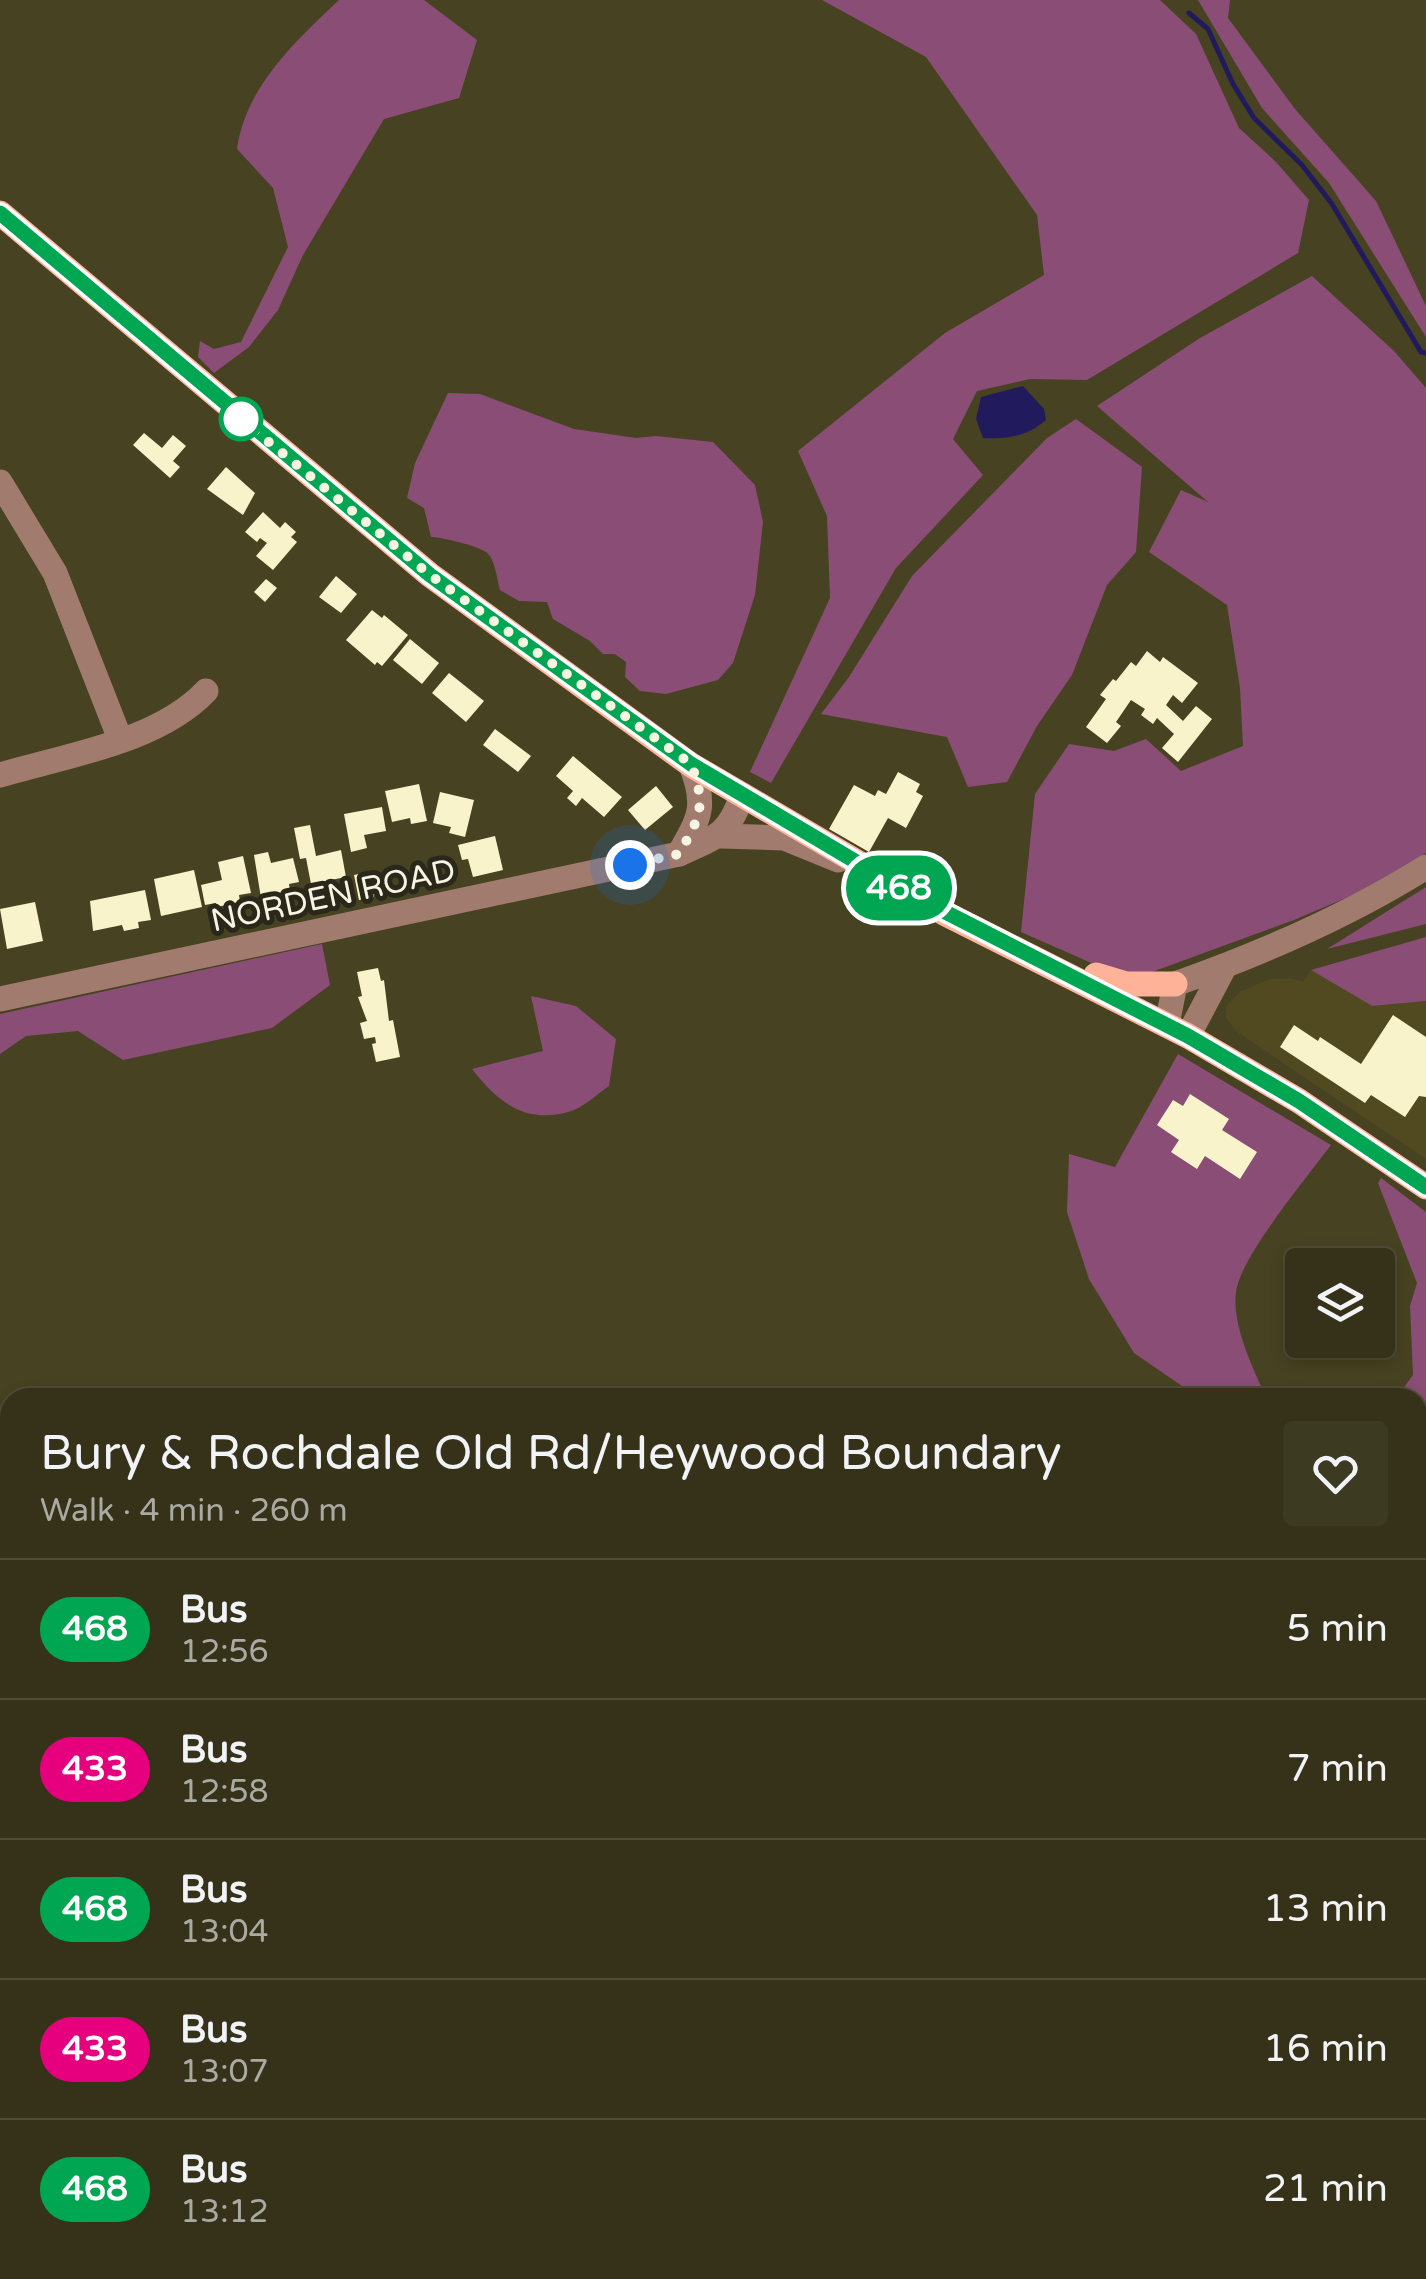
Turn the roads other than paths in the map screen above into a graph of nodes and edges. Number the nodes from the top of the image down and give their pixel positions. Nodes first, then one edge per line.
1 (0, 213) edge
2 (0, 482) edge
3 (206, 690) dead end
4 (120, 739) junction
5 (691, 764) junction
6 (0, 775) edge
7 (736, 792) junction
8 (720, 836) junction
9 (679, 854) junction
10 (1426, 868) edge
11 (880, 877) junction
12 (994, 938) junction
13 (1226, 966) junction
14 (1175, 984) junction
15 (0, 999) edge
16 (1178, 1030) junction
17 (1426, 1187) edge

1 - 5 main road
2 - 4 street
3 - 4 street
4 - 6 street
5 - 7 main road
5 - 9 street
7 - 8 street
7 - 9 street
7 - 11 main road
8 - 9 street, NORDEN ROAD
8 - 11 street
9 - 15 street, NORDEN ROAD
10 - 13 street
11 - 12 main road
12 - 14 main road
12 - 16 main road
13 - 14 street
13 - 16 street
14 - 16 street
16 - 17 main road

